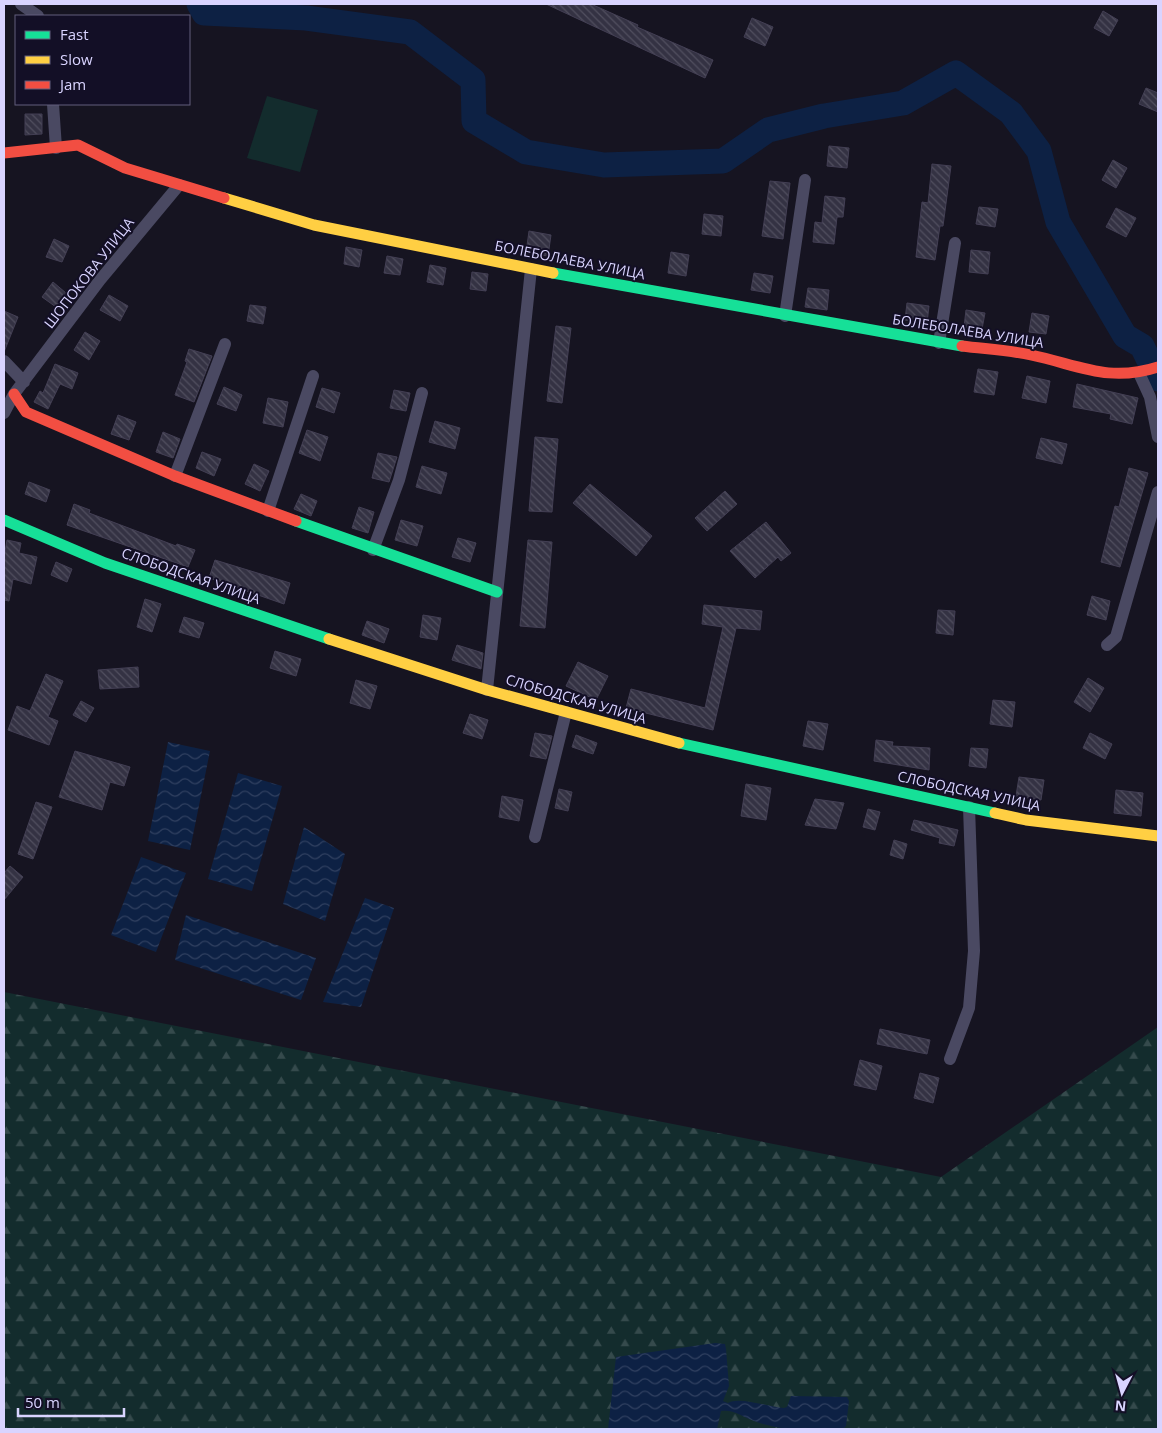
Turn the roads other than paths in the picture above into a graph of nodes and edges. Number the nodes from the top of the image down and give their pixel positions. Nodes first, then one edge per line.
1 (21, 4) edge
2 (37, 15) edge
3 (53, 105) edge
4 (56, 148) junction
5 (4, 153) edge
6 (805, 180) dead end
7 (179, 184) junction
8 (955, 243) dead end
9 (531, 269) junction
10 (785, 316) junction
11 (225, 344) dead end
12 (939, 344) junction
13 (4, 361) edge
14 (1158, 367) edge
15 (1139, 373) junction
16 (313, 376) dead end
17 (24, 382) junction
18 (422, 393) dead end
19 (14, 394) junction
20 (4, 413) edge
21 (1158, 437) edge
22 (175, 476) junction
23 (1158, 492) edge
24 (268, 511) junction
25 (4, 520) edge
26 (373, 550) junction
27 (497, 592) junction
28 (1106, 645) dead end
29 (487, 690) junction
30 (566, 712) junction
31 (969, 807) junction
32 (1158, 836) edge
33 (535, 837) dead end
34 (950, 1059) dead end

1 - 2 street
3 - 4 street
4 - 5 street, БОЛЕБОЛАЕВА УЛИЦА
4 - 7 street, БОЛЕБОЛАЕВА УЛИЦА
6 - 10 street
7 - 9 street, БОЛЕБОЛАЕВА УЛИЦА
7 - 17 street, ШОПОКОВА УЛИЦА
8 - 12 street
9 - 10 street, БОЛЕБОЛАЕВА УЛИЦА
9 - 27 street
10 - 12 street, БОЛЕБОЛАЕВА УЛИЦА
11 - 22 street
12 - 15 street, БОЛЕБОЛАЕВА УЛИЦА
13 - 17 street
14 - 15 street, БОЛЕБОЛАЕВА УЛИЦА
15 - 21 street
16 - 24 street
17 - 19 street, ШОПОКОВА УЛИЦА
18 - 26 street
19 - 20 street, ШОПОКОВА УЛИЦА
19 - 22 street
22 - 24 street
23 - 28 street
24 - 26 street
25 - 29 street, СЛОБОДСКАЯ УЛИЦА
26 - 27 street
27 - 29 street
29 - 30 street, СЛОБОДСКАЯ УЛИЦА
30 - 31 street, СЛОБОДСКАЯ УЛИЦА
30 - 33 street
31 - 32 street, СЛОБОДСКАЯ УЛИЦА
31 - 34 street

